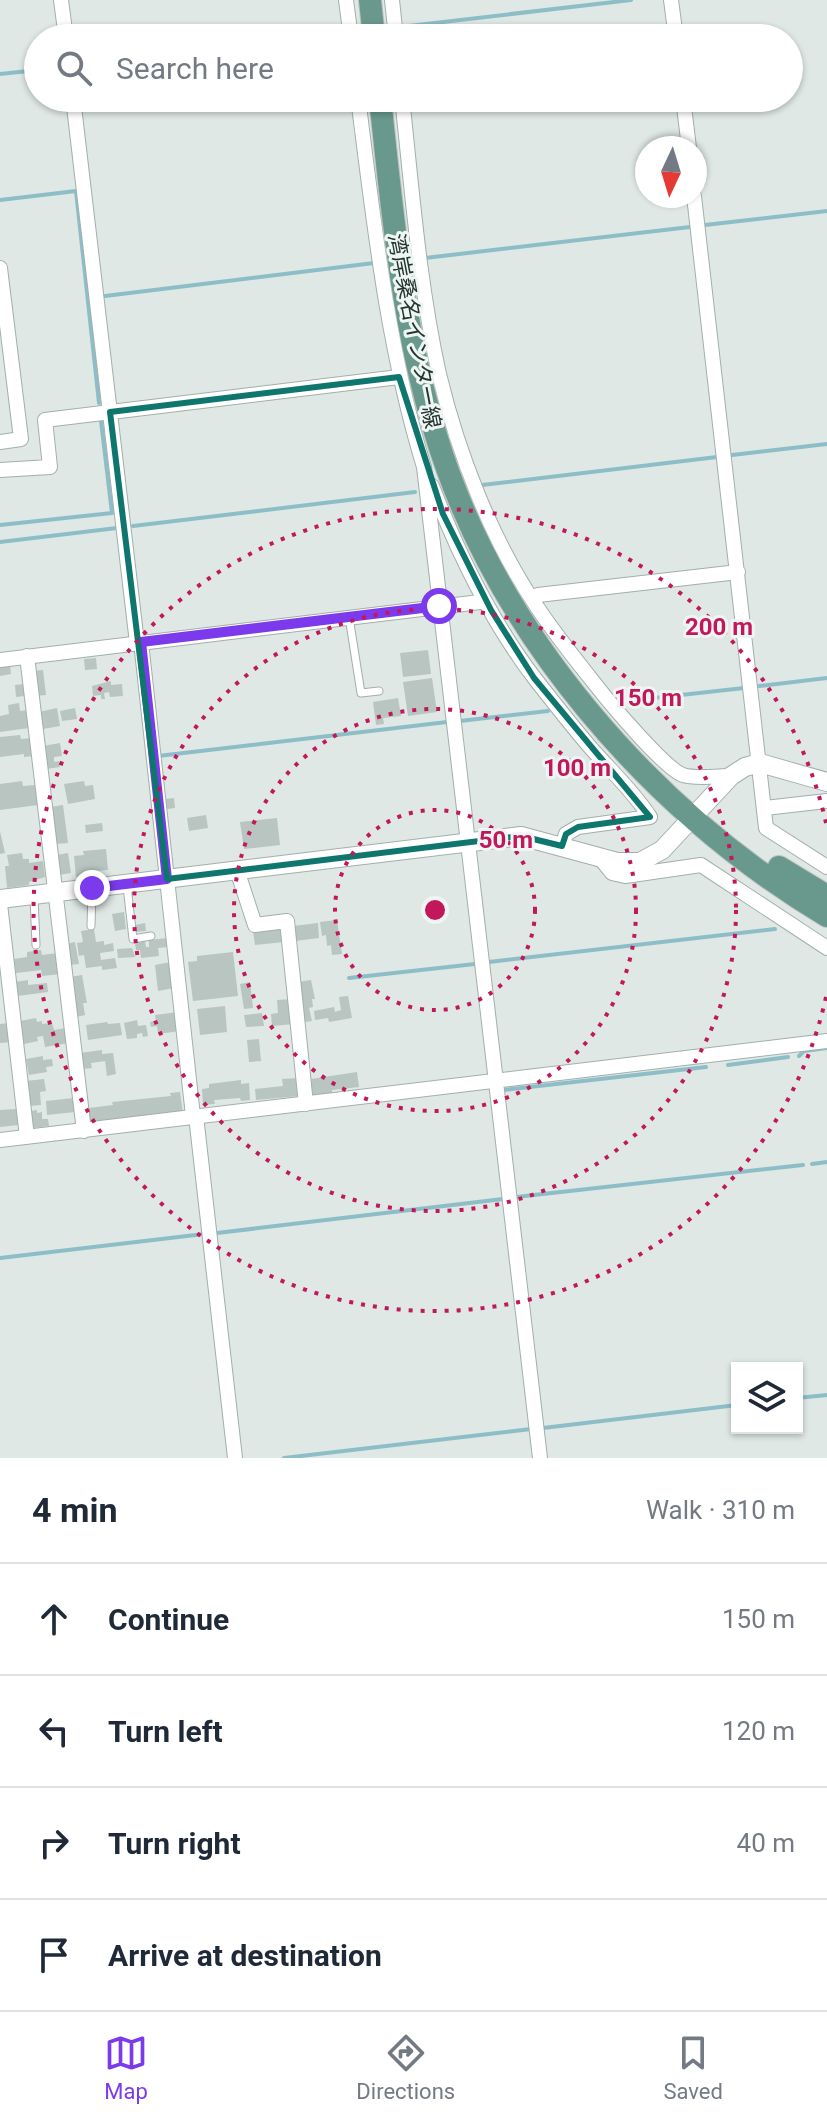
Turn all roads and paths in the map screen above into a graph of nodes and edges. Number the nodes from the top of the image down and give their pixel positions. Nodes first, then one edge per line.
1 (61, 0) edge
2 (346, 0) edge
3 (370, 0) edge
4 (392, 0) edge
5 (671, 0) edge
6 (64, 24) edge
7 (349, 24) edge
8 (373, 24) edge
9 (395, 24) edge
10 (674, 24) edge
11 (75, 112) edge
12 (360, 112) edge
13 (382, 112) edge
14 (404, 112) edge
15 (685, 112) edge
16 (688, 136) edge
17 (695, 208) edge
18 (0, 268) edge
19 (399, 377) junction
20 (110, 412) junction
21 (0, 442) edge
22 (424, 467) junction
23 (0, 470) edge
24 (738, 572) junction
25 (538, 595) dead end
26 (480, 602) dead end
27 (439, 606) junction
28 (349, 617) junction
29 (139, 642) junction
30 (27, 656) junction
31 (0, 660) edge
32 (379, 691) dead end
33 (760, 763) junction
34 (731, 776) junction
35 (827, 782) edge
36 (827, 801) edge
37 (765, 808) junction
38 (692, 817) junction
39 (467, 842) junction
40 (562, 846) junction
41 (600, 858) junction
42 (827, 867) edge
43 (237, 870) junction
44 (167, 879) junction
45 (127, 883) junction
46 (92, 888) junction
47 (56, 892) junction
48 (34, 895) junction
49 (827, 896) edge
50 (0, 901) edge
51 (827, 916) edge
52 (91, 926) dead end
53 (151, 936) dead end
54 (36, 945) dead end
55 (827, 948) edge
56 (2, 949) edge
57 (827, 1041) edge
58 (496, 1081) junction
59 (306, 1104) junction
60 (195, 1116) junction
61 (84, 1131) junction
62 (27, 1137) junction
63 (0, 1140) edge
64 (235, 1458) edge
65 (540, 1458) edge

1 - 6 street
2 - 7 street
3 - 8 main road
4 - 9 street
5 - 10 street
11 - 20 street
12 - 19 street
13 - 38 main road, 湾岸桑名インター線
14 - 34 street
15 - 16 street
17 - 24 street
18 - 21 street
19 - 20 street
19 - 22 street
20 - 23 street
20 - 29 street
22 - 27 street
22 - 40 street
24 - 25 street
24 - 33 street
26 - 27 street
27 - 28 street
27 - 39 street
28 - 29 street
28 - 32 lane
29 - 30 street
29 - 44 street
30 - 31 street
30 - 47 street
33 - 34 street
33 - 35 street
33 - 37 street
34 - 38 street
36 - 37 street
37 - 42 street
38 - 41 street
38 - 49 main road, 湾岸桑名インター線
38 - 51 main road, 湾岸桑名インター線
39 - 40 street
39 - 43 street
39 - 58 street
40 - 41 street
41 - 55 street
43 - 44 street
43 - 59 street
44 - 45 street
44 - 60 street
45 - 46 street
45 - 53 lane
46 - 47 street
46 - 52 lane
47 - 48 street
47 - 61 street
48 - 50 street
48 - 54 lane
50 - 56 street
56 - 62 street
57 - 58 street
58 - 59 street
58 - 65 street
59 - 60 street
60 - 61 street
60 - 64 street
61 - 62 street
62 - 63 street

